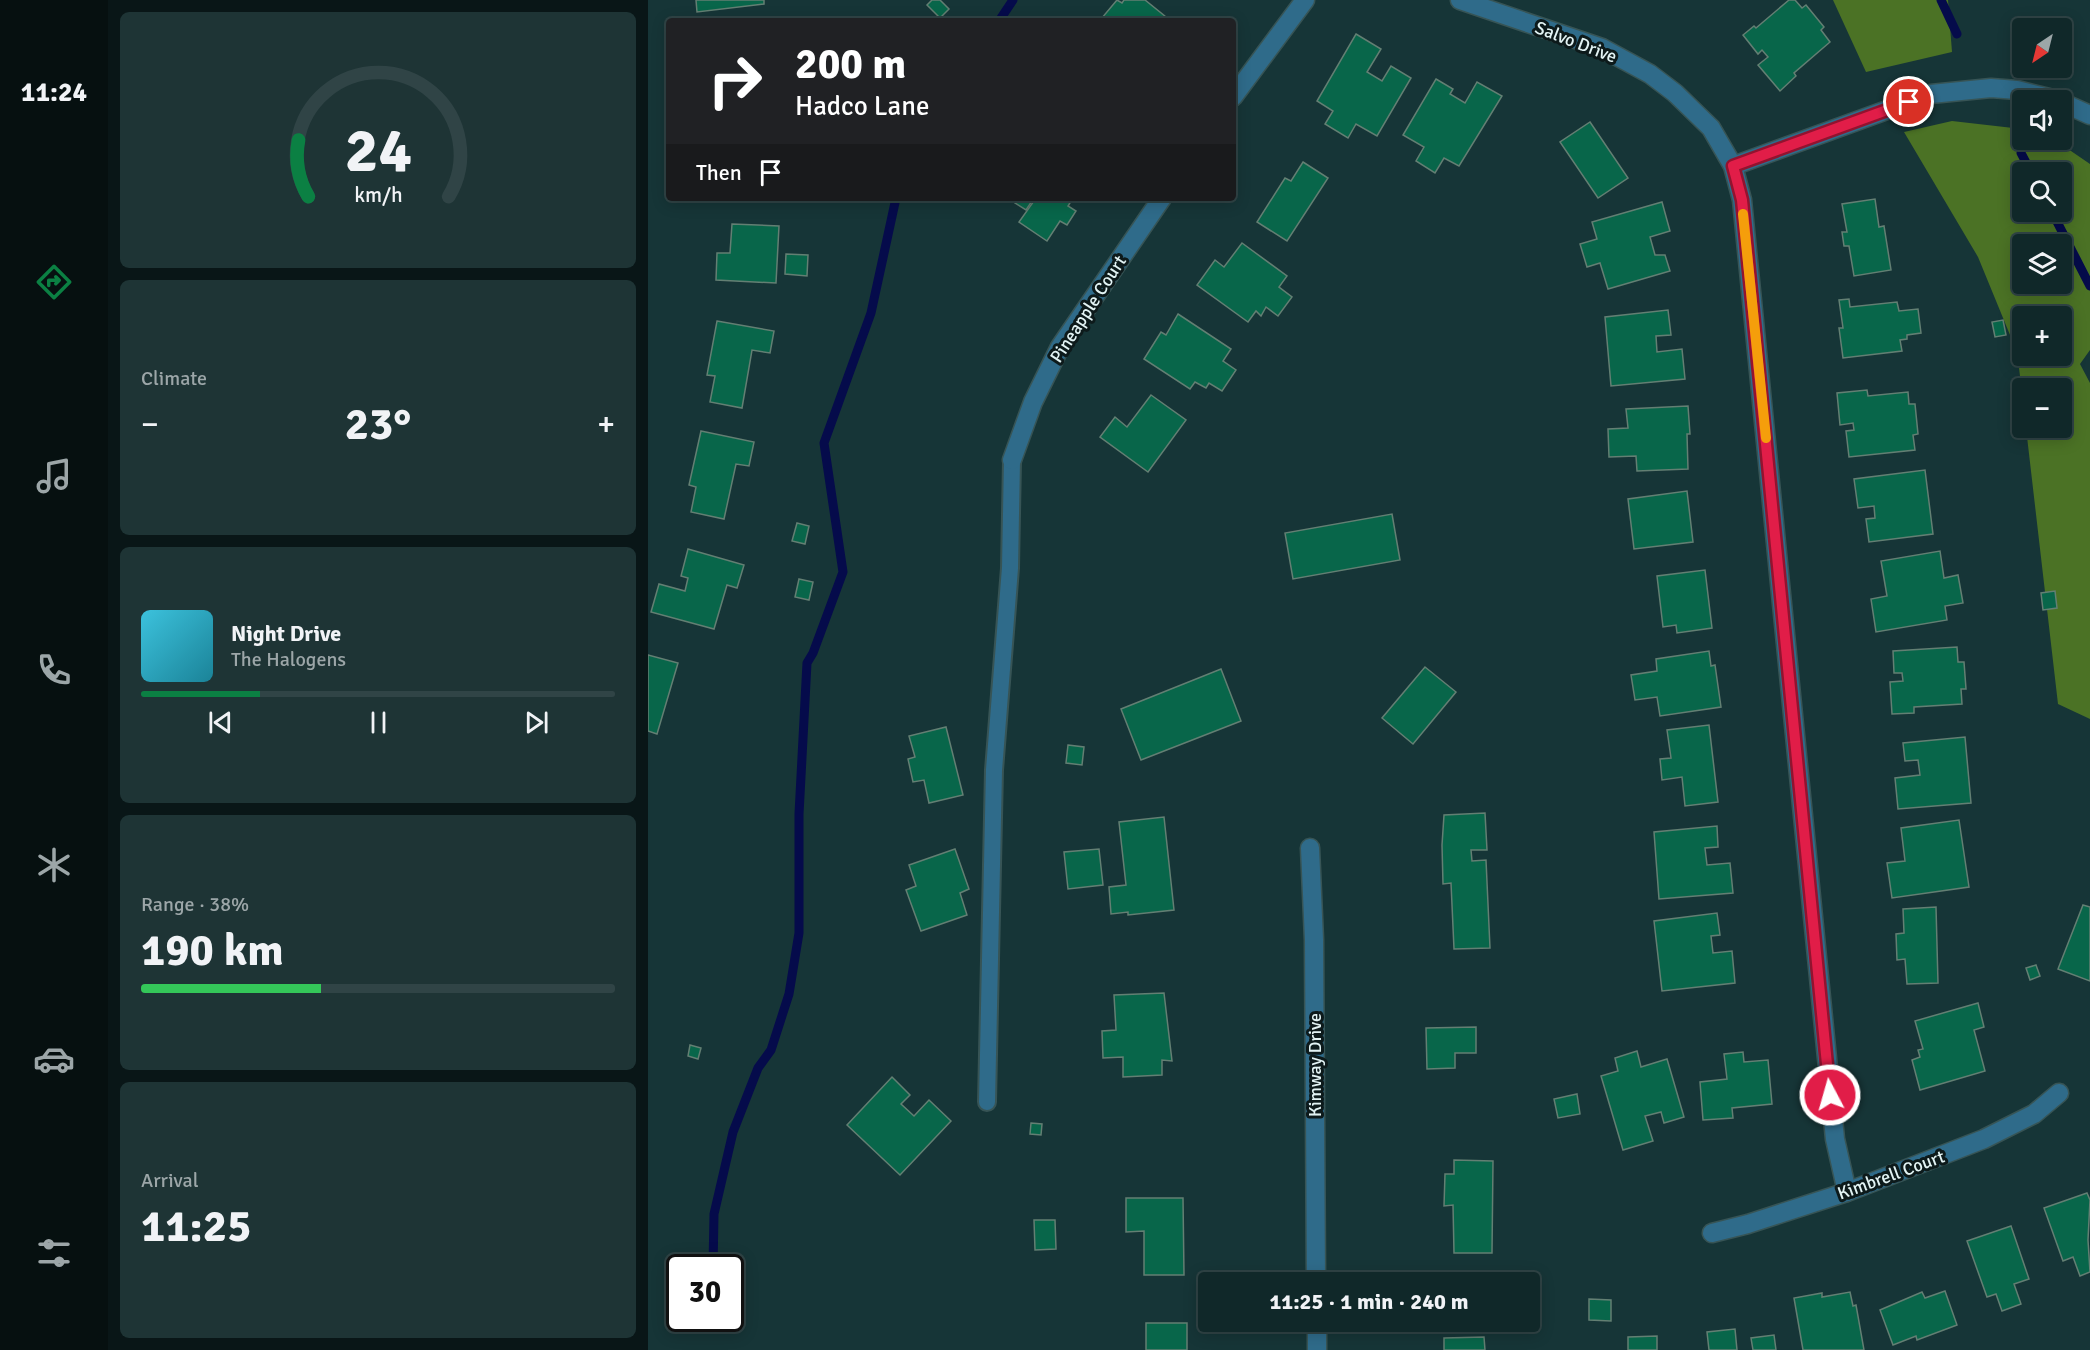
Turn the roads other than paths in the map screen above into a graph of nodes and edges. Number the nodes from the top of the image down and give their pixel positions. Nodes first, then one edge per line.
1 (1305, 0) edge
2 (1460, 0) edge
3 (2017, 90) edge
4 (1236, 93) edge
5 (2072, 107) edge
6 (2090, 115) edge
7 (1733, 166) junction
8 (1160, 201) edge
9 (1012, 460) joint
10 (1310, 848) dead end
11 (2060, 1093) dead end
12 (987, 1102) dead end
13 (1847, 1192) junction
14 (1712, 1233) dead end
15 (1316, 1272) edge
16 (1317, 1332) edge
17 (1317, 1350) edge

1 - 4 street
2 - 7 street, Salvo Drive
3 - 7 street
5 - 6 street
7 - 13 street, Salvo Drive
8 - 9 street, Pineapple Court
9 - 12 lane
10 - 15 street, Kimway Drive
11 - 13 street, Kimbrell Court
13 - 14 street, Kimbrell Court
16 - 17 street

